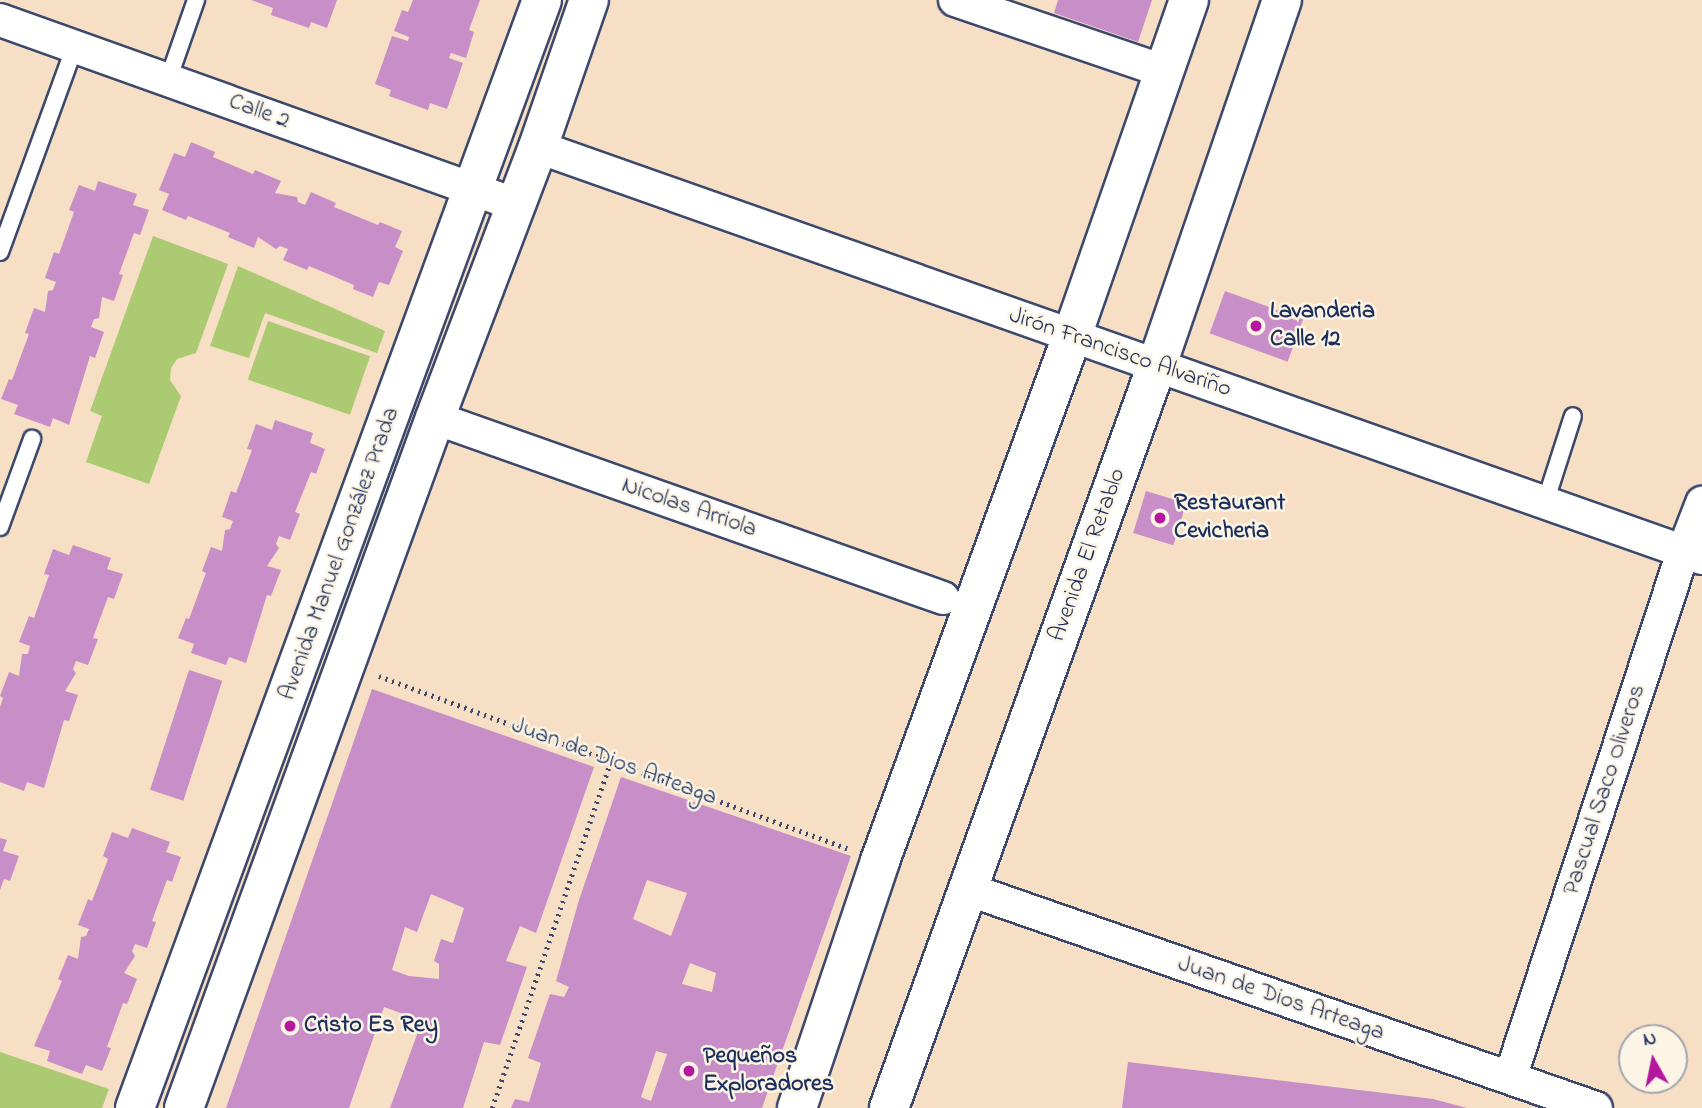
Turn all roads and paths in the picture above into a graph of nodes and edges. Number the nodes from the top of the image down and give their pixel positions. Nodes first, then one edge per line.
1 (196, 0) edge
2 (542, 0) edge
3 (589, 0) edge
4 (956, 0) edge
5 (1189, 0) edge
6 (1282, 0) edge
7 (0, 20) edge
8 (75, 46) junction
9 (1164, 71) junction
10 (168, 80) junction
11 (538, 147) junction
12 (475, 189) junction
13 (517, 205) junction
14 (0, 252) edge
15 (1072, 336) junction
16 (1157, 365) junction
17 (1573, 416) dead end
18 (435, 418) junction
19 (32, 439) dead end
20 (1545, 503) junction
21 (1702, 503) edge
22 (0, 527) edge
23 (1693, 555) edge
24 (943, 598) dead end
25 (347, 664) junction
26 (611, 760) junction
27 (880, 861) junction
28 (967, 889) junction
29 (1510, 1078) junction
30 (135, 1108) edge
31 (184, 1108) edge
32 (492, 1108) edge
33 (797, 1108) edge
34 (889, 1108) edge
35 (1595, 1108) edge

1 - 10 lane
2 - 12 street, Avenida Manuel González Prada
3 - 11 street, Avenida Manuel González Prada
4 - 9 street
5 - 9 street
6 - 16 street, Avenida El Retablo
7 - 8 street, Calle 2
8 - 10 street, Calle 2
8 - 14 lane
9 - 15 street
10 - 12 street, Calle 2
11 - 13 street, Avenida Manuel González Prada
11 - 15 street, Jirón Francisco Alvariño
12 - 13 street, Calle 2
12 - 30 street, Avenida Manuel González Prada
13 - 18 street, Avenida Manuel González Prada
15 - 16 street, Jirón Francisco Alvariño
15 - 27 street
16 - 20 street, Jirón Francisco Alvariño
16 - 28 street, Avenida El Retablo
17 - 20 lane
18 - 24 street, Nicolas Arriola
18 - 25 street, Avenida Manuel González Prada
19 - 22 lane
20 - 23 street, Jirón Francisco Alvariño
21 - 23 street, Pascual Saco Oliveros
23 - 29 street, Pascual Saco Oliveros
25 - 26 path, Juan de Dios Arteaga
25 - 31 street, Avenida Manuel González Prada
26 - 27 path, Juan de Dios Arteaga
26 - 32 path
27 - 33 street
28 - 29 street, Juan de Dios Arteaga
28 - 34 street, Avenida El Retablo
29 - 35 street, Juan de Dios Arteaga

